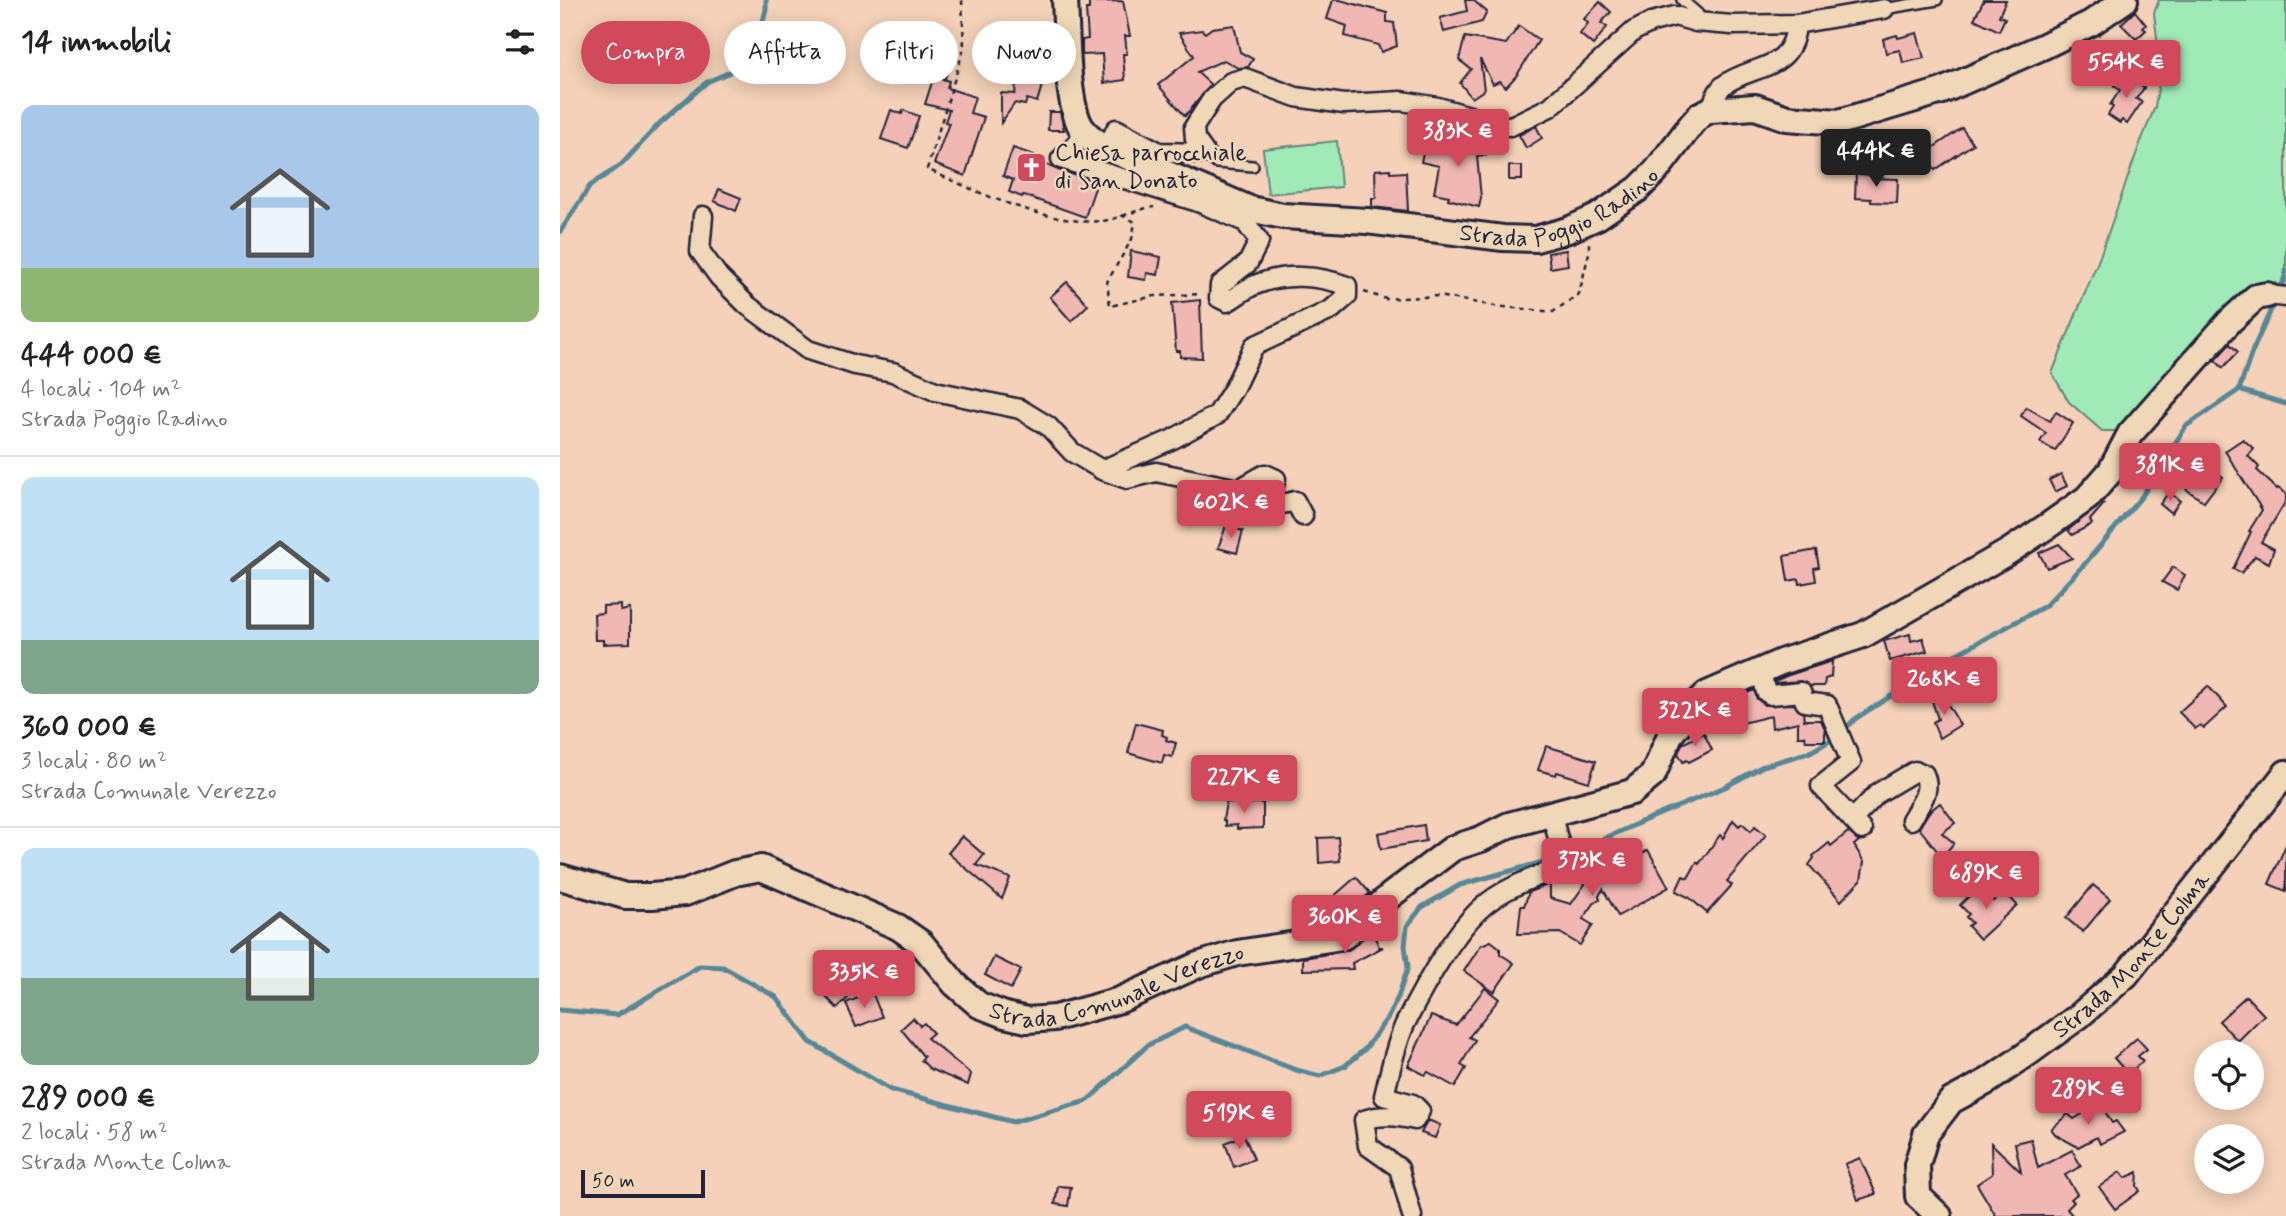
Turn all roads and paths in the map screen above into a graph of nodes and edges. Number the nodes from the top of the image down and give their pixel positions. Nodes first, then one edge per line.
1 (962, 0) edge
2 (1065, 0) edge
3 (1682, 0) edge
4 (1937, 0) edge
5 (2125, 0) edge
6 (1888, 4) edge
7 (1696, 22) junction
8 (1796, 24) junction
9 (1710, 110) junction
10 (1079, 141) dead end
11 (1107, 148) junction
12 (1205, 153) junction
13 (1253, 166) dead end
14 (1205, 197) junction
15 (1163, 206) dead end
16 (1121, 215) junction
17 (703, 216) dead end
18 (1588, 221) junction
19 (1347, 286) junction
20 (1219, 293) junction
21 (2277, 296) edge
22 (1102, 470) junction
23 (1303, 516) dead end
24 (1752, 674) junction
25 (2286, 773) edge
26 (1552, 816) junction
27 (1911, 820) dead end
28 (560, 877) edge
29 (1412, 1216) edge
30 (1939, 1216) edge

1 - 16 path
2 - 11 street, Strada Poggio Radino
3 - 7 lane
4 - 6 lane
5 - 9 street
6 - 8 street
7 - 8 street
7 - 12 street
8 - 9 street
9 - 18 street, Strada Poggio Radino
10 - 14 street
11 - 12 street
11 - 14 street, Strada Poggio Radino
12 - 13 lane
14 - 18 street, Strada Poggio Radino
14 - 20 street
15 - 16 path
16 - 20 path
17 - 22 street
18 - 19 path
19 - 20 street
19 - 22 street
21 - 24 street, Strada Comunale Verezzo
22 - 23 street
24 - 26 street, Strada Comunale Verezzo
24 - 27 street
25 - 30 street, Strada Monte Colma
26 - 28 street, Strada Comunale Verezzo
26 - 29 street

